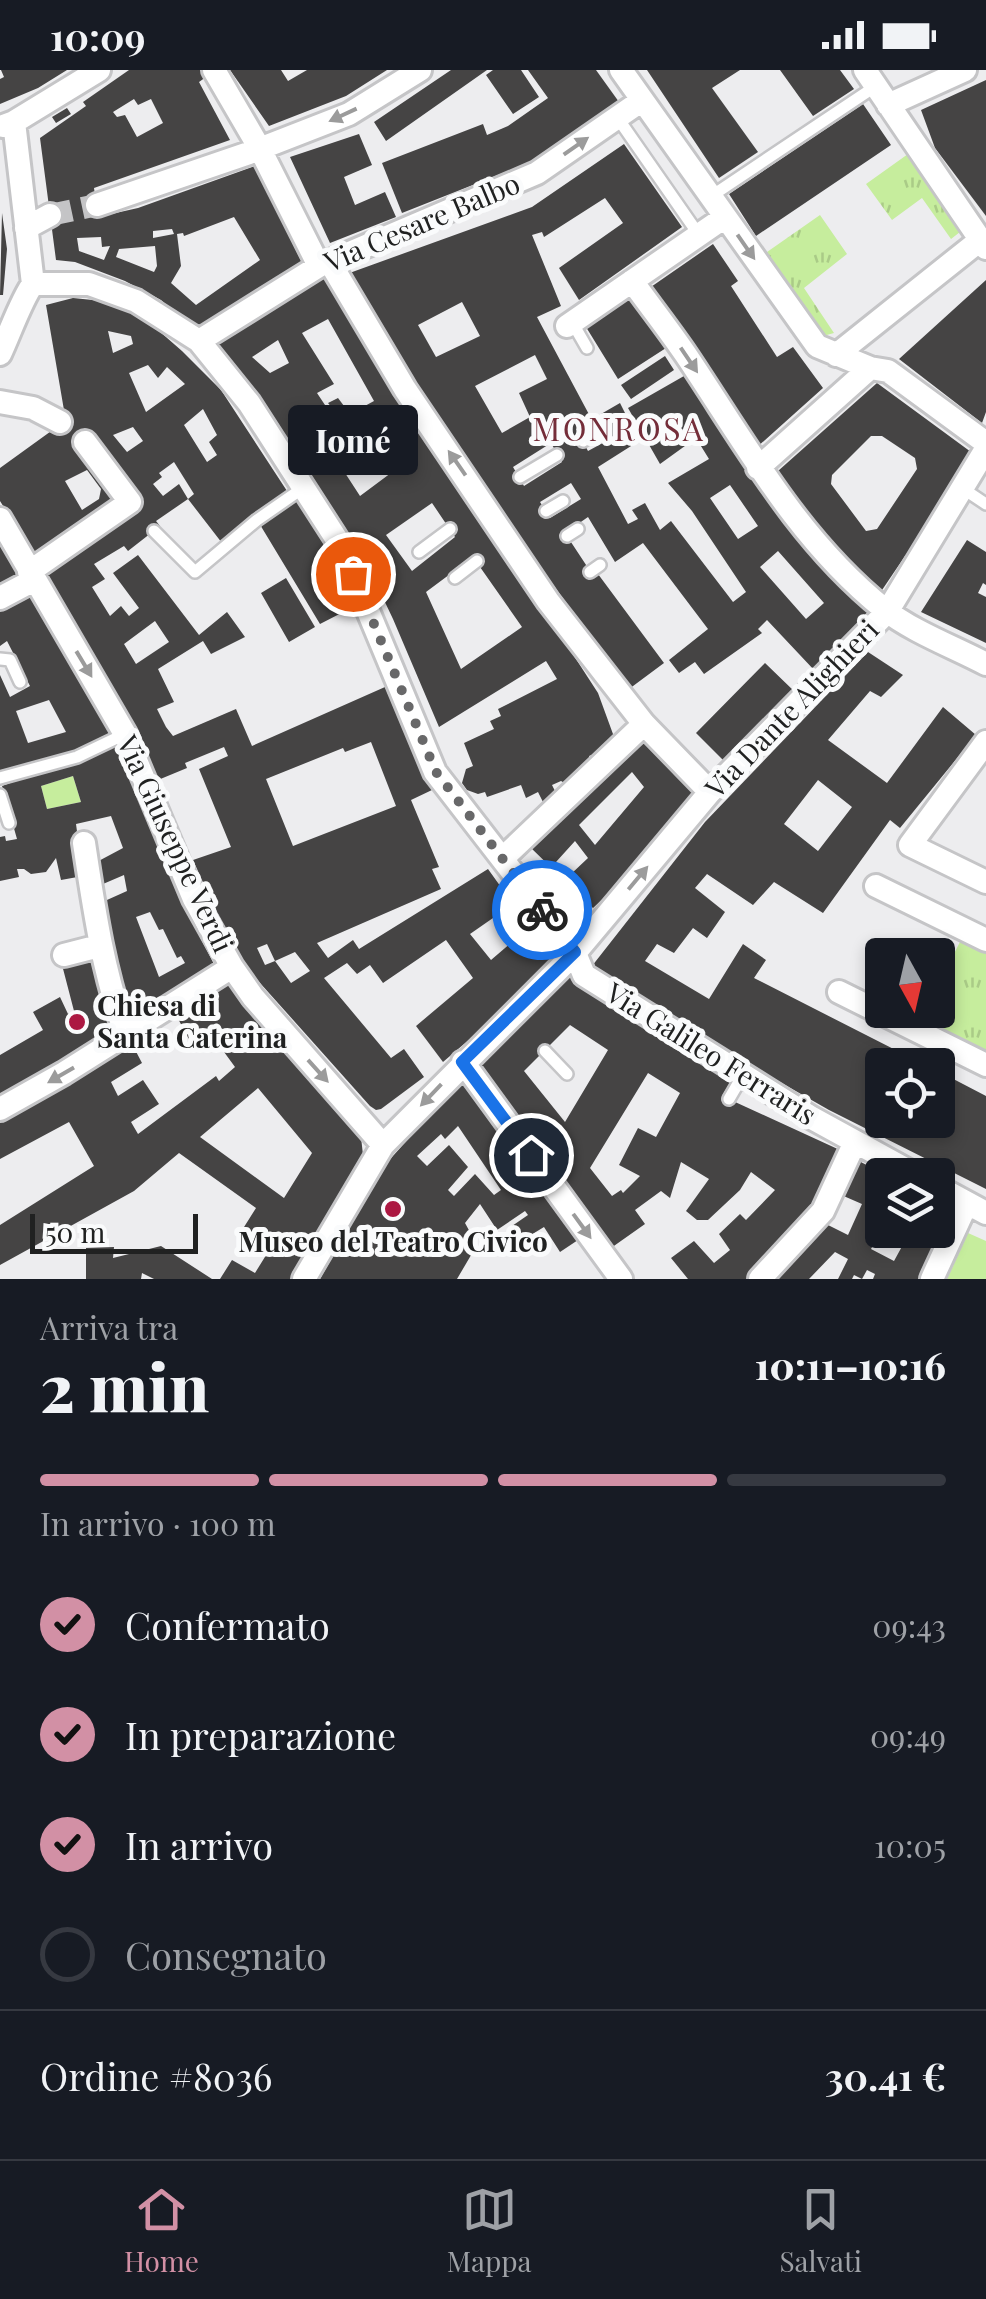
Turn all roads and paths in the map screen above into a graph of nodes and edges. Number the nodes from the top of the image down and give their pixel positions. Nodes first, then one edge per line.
1 (99, 70) edge
2 (214, 70) edge
3 (420, 70) edge
4 (965, 70) edge
5 (630, 84) edge
6 (877, 87) edge
7 (617, 117) junction
8 (7, 124) edge
9 (260, 148) junction
10 (710, 197) junction
11 (96, 205) tunnel mouth
12 (50, 215) tunnel mouth
13 (724, 217) junction
14 (26, 228) junction
15 (699, 235) junction
16 (982, 245) edge
17 (324, 263) junction
18 (632, 281) junction
19 (28, 294) junction
20 (570, 324) joint
21 (0, 325) edge
22 (0, 341) edge
23 (200, 341) junction
24 (586, 348) dead end
25 (0, 354) edge
26 (836, 355) junction
27 (870, 368) junction
28 (0, 402) edge
29 (60, 422) dead end
30 (597, 432) dead end
31 (583, 440) dead end
32 (85, 442) dead end
33 (986, 446) edge
34 (558, 455) dead end
35 (758, 468) junction
36 (520, 477) dead end
37 (304, 488) junction
38 (962, 488) junction
39 (563, 500) dead end
40 (986, 504) edge
41 (546, 511) dead end
42 (0, 520) edge
43 (450, 529) dead end
44 (154, 531) dead end
45 (419, 552) dead end
46 (477, 561) dead end
47 (32, 576) junction
48 (455, 578) dead end
49 (0, 598) edge
50 (887, 612) junction
51 (0, 659) edge
52 (986, 664) edge
53 (20, 682) dead end
54 (644, 724) junction
55 (125, 734) junction
56 (986, 742) edge
57 (0, 778) edge
58 (710, 792) junction
59 (0, 795) edge
60 (9, 823) dead end
61 (84, 843) dead end
62 (503, 858) junction
63 (986, 882) edge
64 (876, 886) dead end
65 (986, 940) edge
66 (99, 946) junction
67 (575, 952) junction
68 (64, 955) dead end
69 (232, 968) junction
70 (838, 992) dead end
71 (126, 1035) junction
72 (544, 1051) dead end
73 (462, 1062) junction
74 (986, 1064) edge
75 (567, 1074) dead end
76 (743, 1075) junction
77 (728, 1099) dead end
78 (0, 1109) edge
79 (855, 1142) junction
80 (384, 1145) junction
81 (885, 1158) edge
82 (955, 1196) edge
83 (977, 1208) edge
84 (304, 1279) edge
85 (622, 1279) edge
86 (760, 1279) edge
87 (932, 1279) edge

1 - 8 street
2 - 9 street
3 -> 9 street
4 - 6 street
5 - 7 street, Via Cesare Balbo
5 - 10 street
6 - 10 lane
6 - 16 street
7 - 15 lane
17 -> 7 street, Via Cesare Balbo
8 - 14 street
9 - 11 street
9 - 17 street
10 - 13 street
12 - 14 street
13 - 15 street
13 -> 26 street
14 - 19 street
15 - 18 street
16 - 26 street
17 - 23 street, Via Cesare Balbo
54 -> 17 street
18 - 20 street
18 -> 35 street
19 - 21 street
19 - 22 street
19 - 23 street, Via Galileo Ferraris
19 - 25 street
20 - 24 lane
23 - 37 street, Via Galileo Ferraris
26 - 27 street
27 - 33 street
27 - 35 street
28 - 29 street
30 - 31 lane
32 - 47 street
33 - 38 street, Via Dante Alighieri
34 - 36 lane
35 - 50 street
37 - 44 lane
37 - 62 street, Via Galileo Ferraris
38 - 40 lane
38 - 50 street, Via Dante Alighieri
39 - 41 lane
42 - 47 street, Via Giuseppe Verdi
43 - 45 lane
46 - 48 lane
47 - 49 street
47 -> 55 street, Via Giuseppe Verdi
50 - 52 street
50 - 58 street, Via Dante Alighieri
51 - 53 lane
54 - 58 street
54 - 62 street
55 - 57 lane
55 - 69 street, Via Giuseppe Verdi
56 - 63 street
67 -> 58 street, Via Dante Alighieri
59 - 60 lane
61 - 66 street
62 - 67 street, Via Galileo Ferraris
64 - 65 street
66 - 68 street
66 - 71 street
67 - 73 street, Via Dante Alighieri
67 - 76 street, Via Galileo Ferraris
69 - 71 street
69 -> 80 street, Via Giuseppe Verdi
70 - 74 street
71 -> 78 street
72 - 75 lane
73 -> 80 street, Via Dante Alighieri
73 -> 85 street
76 - 77 lane
76 - 79 street, Via Galileo Ferraris
79 - 81 street, Via Galileo Ferraris
79 - 86 street
80 - 84 street, Via Dante Alighieri
82 - 83 street
83 - 87 street

